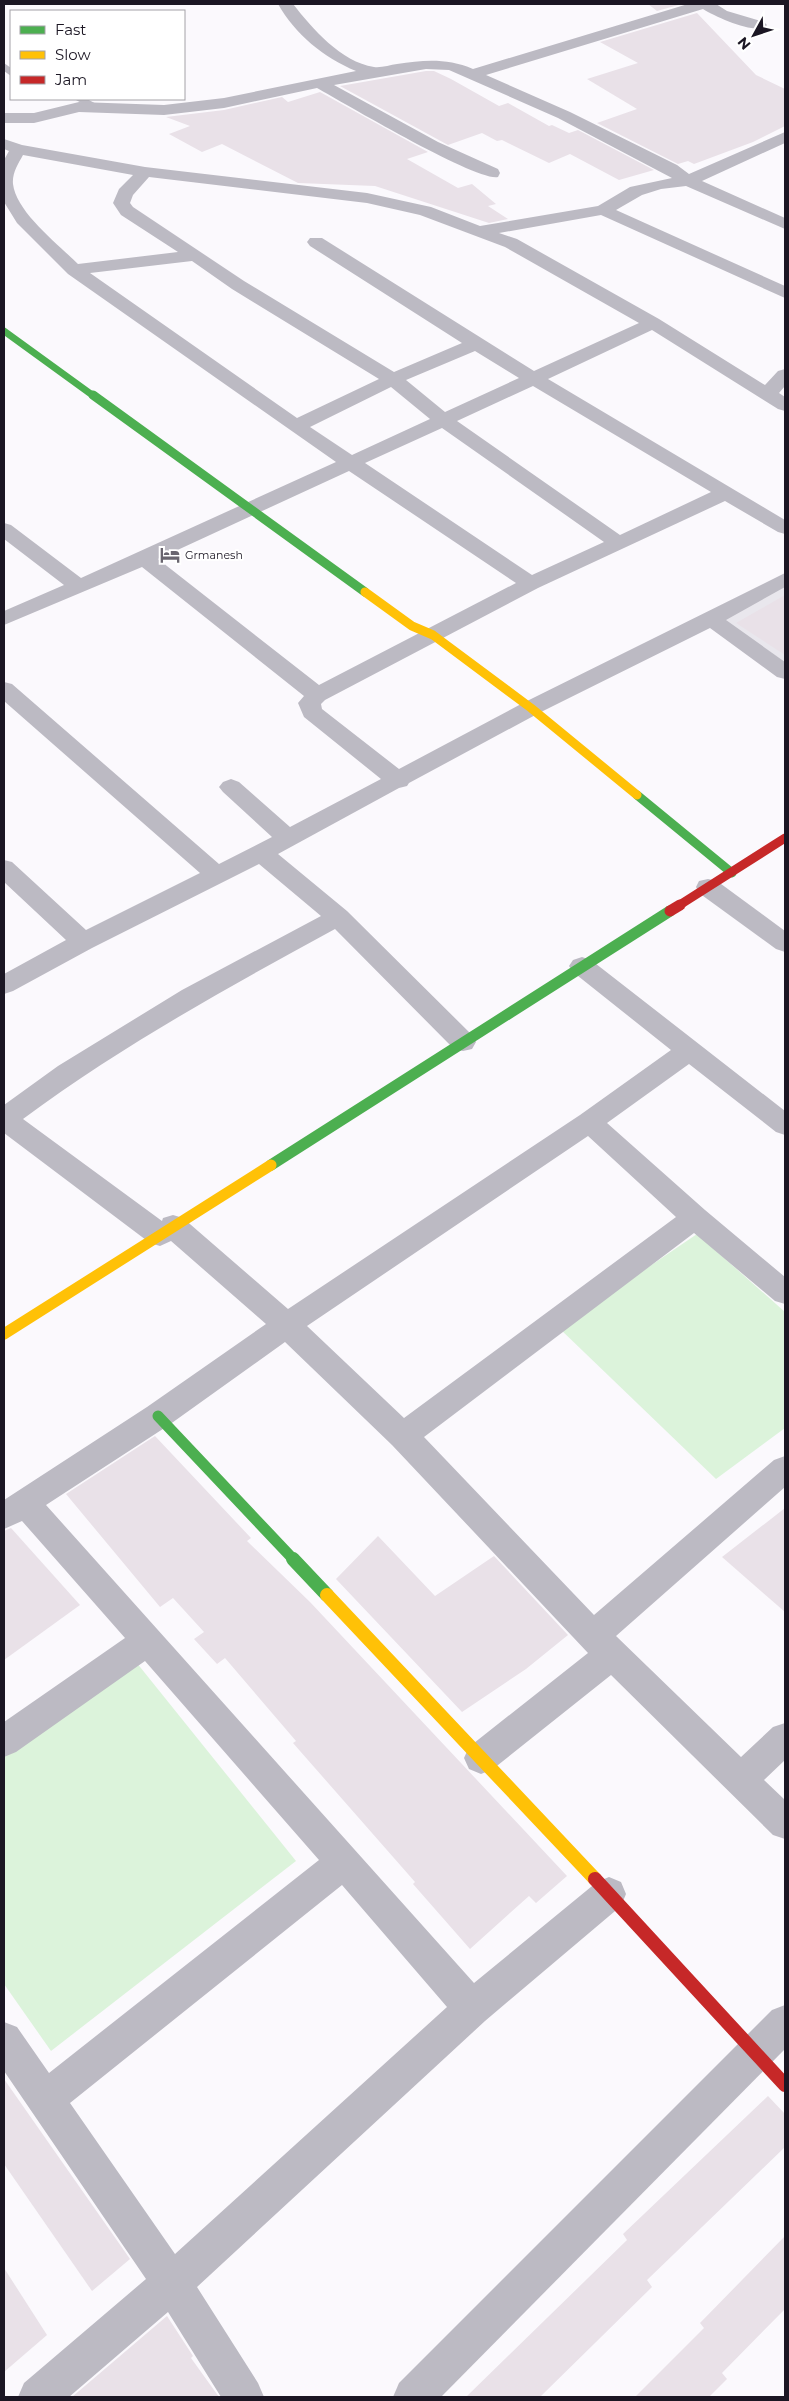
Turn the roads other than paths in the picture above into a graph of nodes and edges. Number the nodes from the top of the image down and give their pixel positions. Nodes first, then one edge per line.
1 (285, 4) edge
2 (705, 4) edge
3 (759, 25) dead end
4 (373, 72) junction
5 (474, 74) junction
6 (321, 84) junction
7 (81, 100) edge
8 (97, 107) junction
9 (4, 118) edge
10 (781, 143) edge
11 (11, 147) edge
12 (145, 172) junction
13 (492, 173) dead end
14 (688, 181) junction
15 (604, 210) junction
16 (785, 224) edge
17 (479, 231) junction
18 (316, 242) dead end
19 (195, 255) junction
20 (74, 270) junction
21 (785, 292) edge
22 (653, 323) junction
23 (4, 331) edge
24 (476, 344) junction
25 (785, 376) edge
26 (393, 379) junction
27 (536, 379) junction
28 (767, 394) junction
29 (785, 405) edge
30 (442, 419) junction
31 (296, 426) junction
32 (352, 462) junction
33 (726, 493) junction
34 (252, 508) junction
35 (785, 528) edge
36 (5, 531) edge
37 (619, 543) junction
38 (144, 558) junction
39 (785, 579) edge
40 (531, 584) junction
41 (78, 586) junction
42 (4, 619) edge
43 (711, 619) junction
44 (433, 635) junction
45 (785, 672) edge
46 (4, 689) edge
47 (317, 695) junction
48 (531, 708) junction
49 (399, 781) junction
50 (230, 787) dead end
51 (288, 838) junction
52 (782, 844) edge
53 (261, 853) junction
54 (4, 868) edge
55 (732, 873) junction
56 (217, 875) junction
57 (708, 888) junction
58 (338, 917) junction
59 (83, 942) junction
60 (785, 943) edge
61 (582, 966) junction
62 (4, 985) edge
63 (463, 1042) junction
64 (688, 1050) junction
65 (4, 1119) edge
66 (589, 1122) junction
67 (785, 1125) edge
68 (695, 1218) junction
69 (166, 1231) junction
70 (785, 1293) edge
71 (287, 1324) junction
72 (4, 1334) edge
73 (158, 1416) junction
74 (403, 1436) junction
75 (785, 1469) edge
76 (14, 1509) edge
77 (148, 1641) junction
78 (603, 1645) junction
79 (785, 1738) edge
80 (4, 1741) edge
81 (481, 1758) junction
82 (741, 1779) junction
83 (785, 1824) edge
84 (344, 1862) junction
85 (609, 1894) junction
86 (472, 2008) junction
87 (785, 2023) edge
88 (4, 2040) edge
89 (755, 2052) junction
90 (785, 2085) edge
91 (45, 2099) junction
92 (172, 2283) junction
93 (38, 2397) edge
94 (244, 2397) edge
95 (413, 2397) edge

1 - 4 street
2 - 3 street
2 - 5 street
4 - 5 street
4 - 6 street
5 - 14 street
6 - 8 street
6 - 13 street
7 - 8 lane
8 - 9 street
10 - 14 street
11 - 12 street
11 - 20 street
12 - 17 street
12 - 19 street
14 - 15 street
14 - 16 street
15 - 17 street
15 - 21 street
17 - 22 street
18 - 24 street
19 - 20 street
19 - 26 street
20 - 31 street
22 - 27 street
22 - 28 street
23 - 34 street
24 - 26 street
24 - 27 street
25 - 28 street
26 - 30 street
26 - 31 street
27 - 30 street
27 - 33 street
28 - 29 street
30 - 32 street
30 - 37 street
31 - 32 street
32 - 34 street
32 - 40 street
33 - 35 street
33 - 37 street
34 - 38 street
34 - 44 street
36 - 41 street
37 - 40 street
38 - 41 street
38 - 47 street
39 - 43 street
40 - 44 street
41 - 42 street
43 - 45 street
43 - 48 street
44 - 47 street
44 - 48 street
46 - 56 street
47 - 49 street
48 - 49 street
48 - 55 street
49 - 51 street
50 - 51 street
51 - 53 street
52 - 55 street
53 - 56 street
53 - 58 street
54 - 59 street
55 - 57 street
56 - 59 street
57 - 60 street
57 - 61 street
58 - 63 street
58 - 65 street
59 - 62 street
61 - 63 street
61 - 64 street
63 - 69 street
64 - 66 street
64 - 67 street
65 - 69 street
66 - 68 street
66 - 71 street
68 - 70 street
68 - 74 street
69 - 71 street
69 - 72 street
71 - 73 street
71 - 74 street
73 - 76 street
73 - 81 street
74 - 78 street
75 - 78 street
76 - 77 street
77 - 80 street
77 - 84 street
78 - 81 street
78 - 82 street
79 - 82 street
81 - 85 street
82 - 83 street
84 - 86 street
84 - 91 street
85 - 86 street
85 - 89 street
86 - 92 street
87 - 89 street
88 - 91 street
89 - 90 street
89 - 95 street
91 - 92 street
92 - 93 street
92 - 94 street

